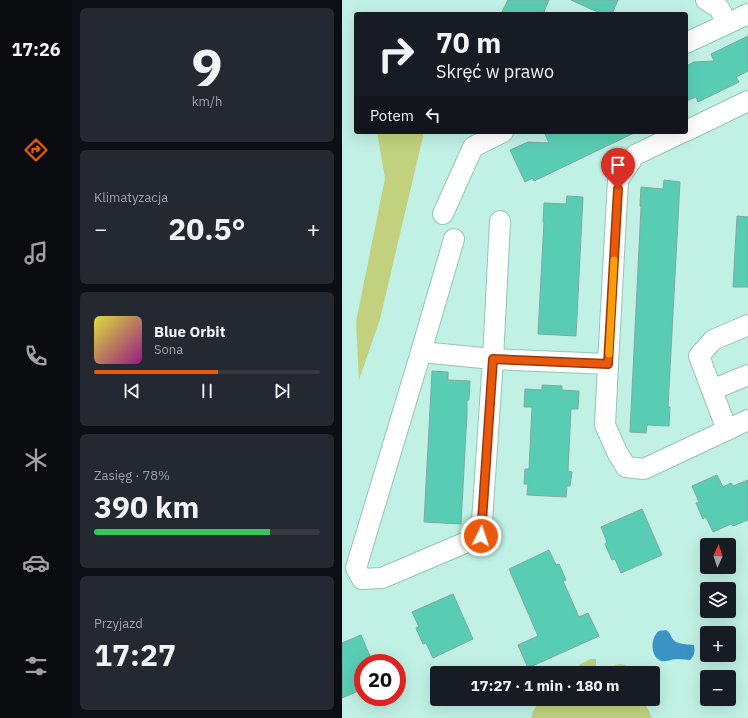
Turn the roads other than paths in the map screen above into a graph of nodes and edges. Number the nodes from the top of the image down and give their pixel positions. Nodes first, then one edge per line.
1 (706, 0) edge
2 (748, 14) edge
3 (727, 23) junction
4 (688, 42) edge
5 (748, 101) edge
6 (688, 130) edge
7 (499, 134) edge
8 (679, 134) edge
9 (443, 214) dead end
10 (500, 221) dead end
11 (454, 239) dead end
12 (748, 325) edge
13 (421, 352) junction
14 (493, 359) junction
15 (608, 364) junction
16 (748, 375) edge
17 (712, 390) junction
18 (748, 420) edge
19 (726, 430) junction

1 - 3 lane
2 - 3 lane
3 - 4 lane
5 - 6 lane
7 - 9 lane
8 - 15 lane
10 - 14 lane
11 - 13 lane
12 - 17 lane
13 - 14 lane
13 - 14 lane
14 - 15 lane
15 - 19 lane
16 - 17 lane
17 - 19 lane
18 - 19 lane

